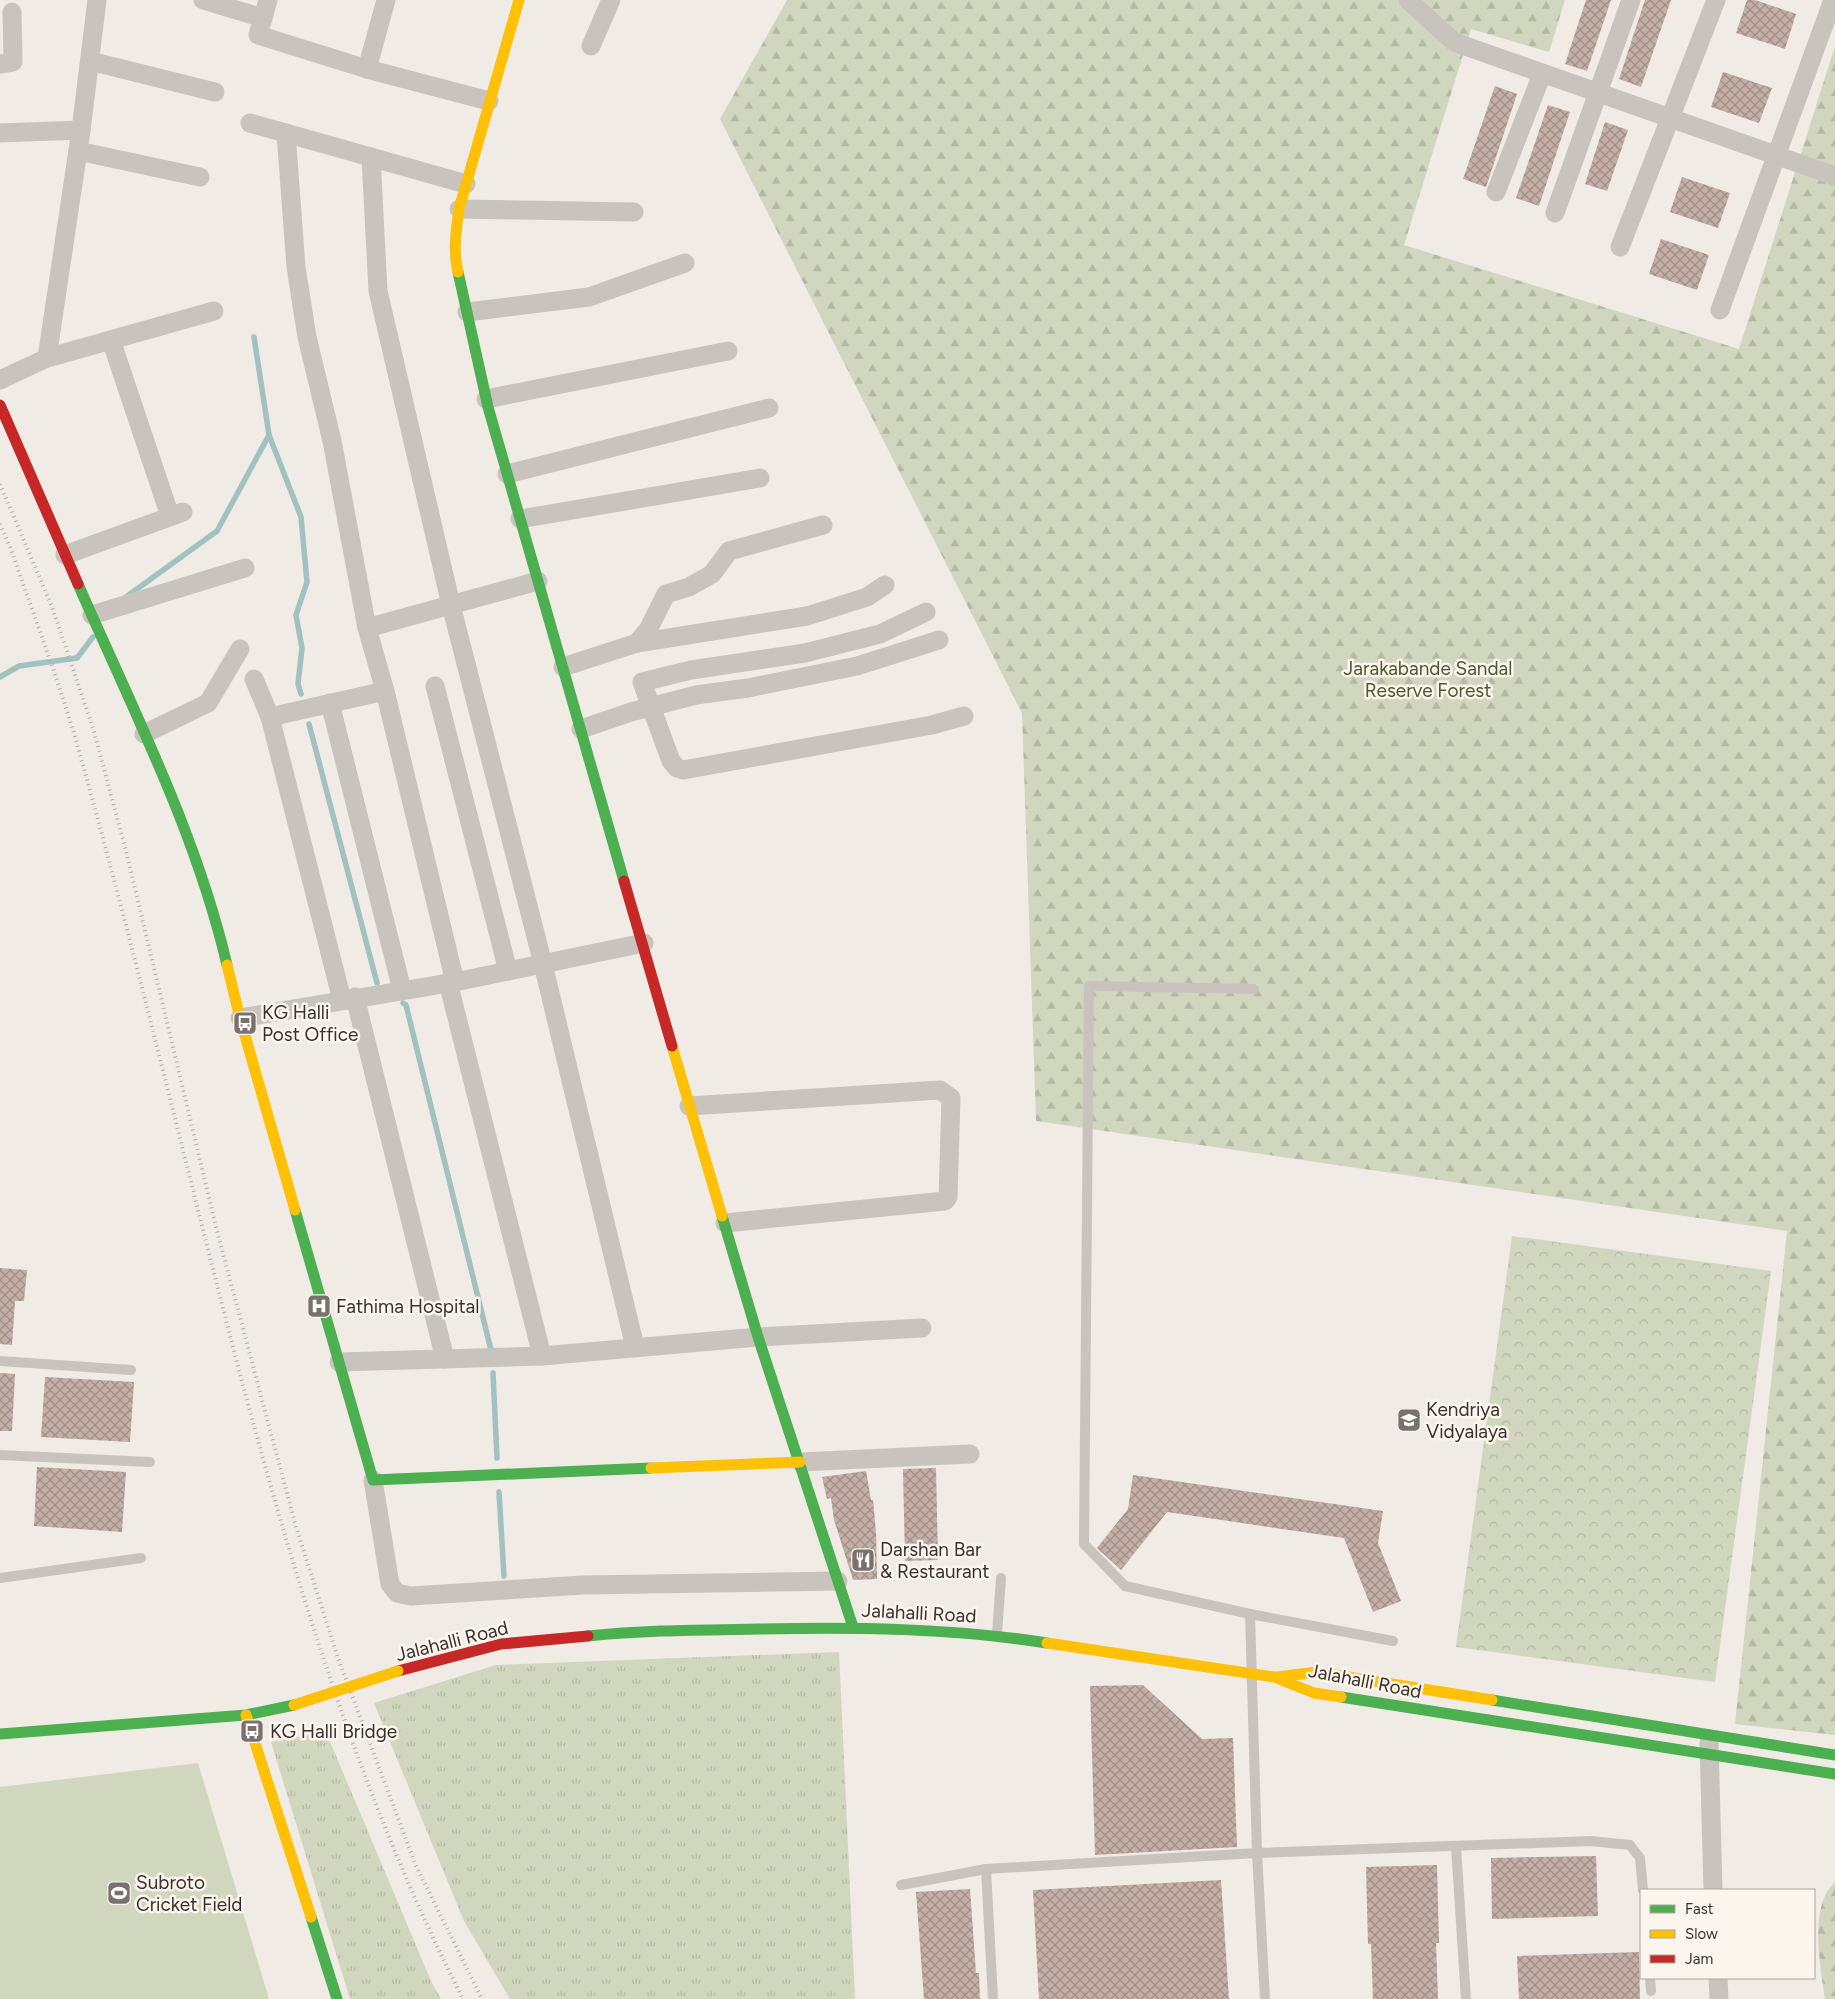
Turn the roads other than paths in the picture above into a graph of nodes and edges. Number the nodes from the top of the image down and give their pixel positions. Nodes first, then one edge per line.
1 (97, 0) edge
2 (203, 0) edge
3 (268, 0) edge
4 (386, 0) edge
5 (519, 0) edge
6 (611, 0) edge
7 (1408, 0) edge
8 (1631, 0) edge
9 (1716, 0) edge
10 (1833, 0) edge
11 (12, 12) dead end
12 (263, 18) junction
13 (591, 46) dead end
14 (90, 62) junction
15 (0, 64) edge
16 (367, 69) junction
17 (1542, 74) junction
18 (215, 92) dead end
19 (1597, 94) junction
20 (489, 102) junction
21 (1670, 119) junction
22 (250, 123) dead end
23 (81, 130) junction
24 (0, 133) edge
25 (286, 133) junction
26 (78, 151) junction
27 (1775, 156) junction
28 (371, 157) junction
29 (200, 176) dead end
30 (1835, 176) edge
31 (466, 184) junction
32 (1496, 192) dead end
33 (459, 209) junction
34 (634, 212) dead end
35 (1555, 213) dead end
36 (1620, 247) dead end
37 (685, 263) dead end
38 (1720, 310) dead end
39 (214, 311) dead end
40 (467, 312) junction
41 (111, 340) junction
42 (728, 351) dead end
43 (47, 358) junction
44 (0, 380) edge
45 (486, 399) junction
46 (0, 405) edge
47 (769, 408) dead end
48 (507, 474) junction
49 (760, 478) dead end
50 (520, 518) junction
51 (823, 525) dead end
52 (66, 555) junction
53 (245, 568) dead end
54 (538, 581) junction
55 (885, 585) dead end
56 (451, 605) junction
57 (926, 612) dead end
58 (92, 615) junction
59 (367, 628) junction
60 (940, 640) dead end
61 (637, 643) junction
62 (240, 649) dead end
63 (563, 667) junction
64 (254, 679) dead end
65 (434, 686) dead end
66 (385, 691) junction
67 (330, 703) junction
68 (650, 707) junction
69 (964, 716) dead end
70 (270, 717) junction
71 (581, 729) junction
72 (144, 734) junction
73 (644, 943) junction
74 (543, 964) junction
75 (508, 971) junction
76 (452, 982) junction
77 (1254, 989) dead end
78 (402, 990) junction
79 (349, 999) junction
80 (240, 1018) junction
81 (689, 1106) junction
82 (726, 1223) junction
83 (922, 1328) dead end
84 (758, 1337) junction
85 (636, 1347) junction
86 (542, 1356) junction
87 (445, 1359) junction
88 (0, 1361) edge
89 (339, 1362) junction
90 (131, 1370) dead end
91 (970, 1454) dead end
92 (0, 1455) edge
93 (150, 1462) dead end
94 (800, 1462) junction
95 (373, 1480) junction
96 (141, 1558) dead end
97 (0, 1578) edge
98 (1001, 1578) dead end
99 (838, 1581) junction
100 (1250, 1614) junction
101 (854, 1626) junction
102 (997, 1635) junction
103 (1393, 1641) dead end
104 (1251, 1674) junction
105 (1274, 1677) junction
106 (246, 1715) junction
107 (0, 1734) edge
108 (1709, 1735) junction
109 (1835, 1754) edge
110 (1708, 1755) junction
111 (1835, 1774) edge
112 (1456, 1847) junction
113 (1257, 1853) junction
114 (986, 1869) junction
115 (901, 1884) dead end
116 (1643, 1889) edge
117 (1713, 1889) edge
118 (1650, 1979) edge
119 (1718, 1979) edge
120 (1651, 1991) dead end
121 (337, 1999) edge
122 (993, 1999) edge
123 (1265, 1999) edge
124 (1466, 1999) edge
125 (1719, 1999) edge

1 - 14 street
2 - 12 street
3 - 12 street
4 - 16 street
5 - 20 main road
6 - 13 street
7 - 17 street
8 - 19 street
9 - 21 street
10 - 27 street
11 - 15 street
12 - 16 street
14 - 18 street
14 - 23 street
16 - 20 street
17 - 19 street
17 - 32 street
19 - 21 street
19 - 35 street
20 - 31 main road
21 - 27 street
21 - 36 street
22 - 25 street
23 - 24 street
23 - 26 street
25 - 28 street
25 - 59 street
26 - 29 street
26 - 43 street
27 - 30 street
27 - 38 street
28 - 31 street
28 - 56 street
31 - 33 main road
33 - 34 street
33 - 40 main road
37 - 40 street
39 - 41 street
40 - 45 main road
41 - 43 street
41 - 52 street
42 - 45 street
43 - 44 street
45 - 48 main road
46 - 52 main road
47 - 48 street
48 - 50 main road
49 - 50 street
50 - 54 main road
51 - 61 street
52 - 58 main road
53 - 58 street
54 - 56 street
54 - 63 main road
55 - 61 street
56 - 59 street
56 - 74 street
57 - 68 street
58 - 72 main road
59 - 66 street
60 - 68 street
61 - 63 street
62 - 72 street
63 - 71 main road
64 - 70 street
65 - 75 street
66 - 67 street
66 - 76 street
67 - 70 street
67 - 78 street
68 - 69 street
68 - 71 street
70 - 79 street
71 - 73 main road
72 - 80 main road
73 - 74 street
73 - 81 main road
74 - 75 street
74 - 85 street
75 - 76 street
76 - 78 street
76 - 86 street
77 - 100 lane
78 - 79 street
79 - 80 street
79 - 87 street
80 - 89 main road
81 - 82 main road
81 - 82 street
82 - 84 main road
83 - 84 street
84 - 85 street
84 - 94 main road
85 - 86 street
86 - 87 street
87 - 89 street
88 - 90 lane
89 - 95 main road
91 - 94 street
92 - 93 lane
94 - 95 main road
94 - 99 main road
95 - 99 street
96 - 97 lane
98 - 102 lane
99 - 101 main road
100 - 103 lane
100 - 104 lane
101 - 102 main road, Jalahalli Road
101 - 106 main road, Jalahalli Road, bridge
102 - 104 main road, Jalahalli Road
104 - 105 main road, Jalahalli Road
104 - 113 lane
105 - 108 main road
105 - 110 main road, Jalahalli Road
106 - 107 main road, Jalahalli Road
106 - 121 main road
108 - 109 main road
108 - 110 street
110 - 111 main road, Jalahalli Road
110 - 117 street
112 - 113 lane
112 - 116 lane
112 - 124 lane
113 - 114 lane
113 - 123 lane
114 - 115 lane
114 - 122 lane
118 - 120 lane
119 - 125 street

